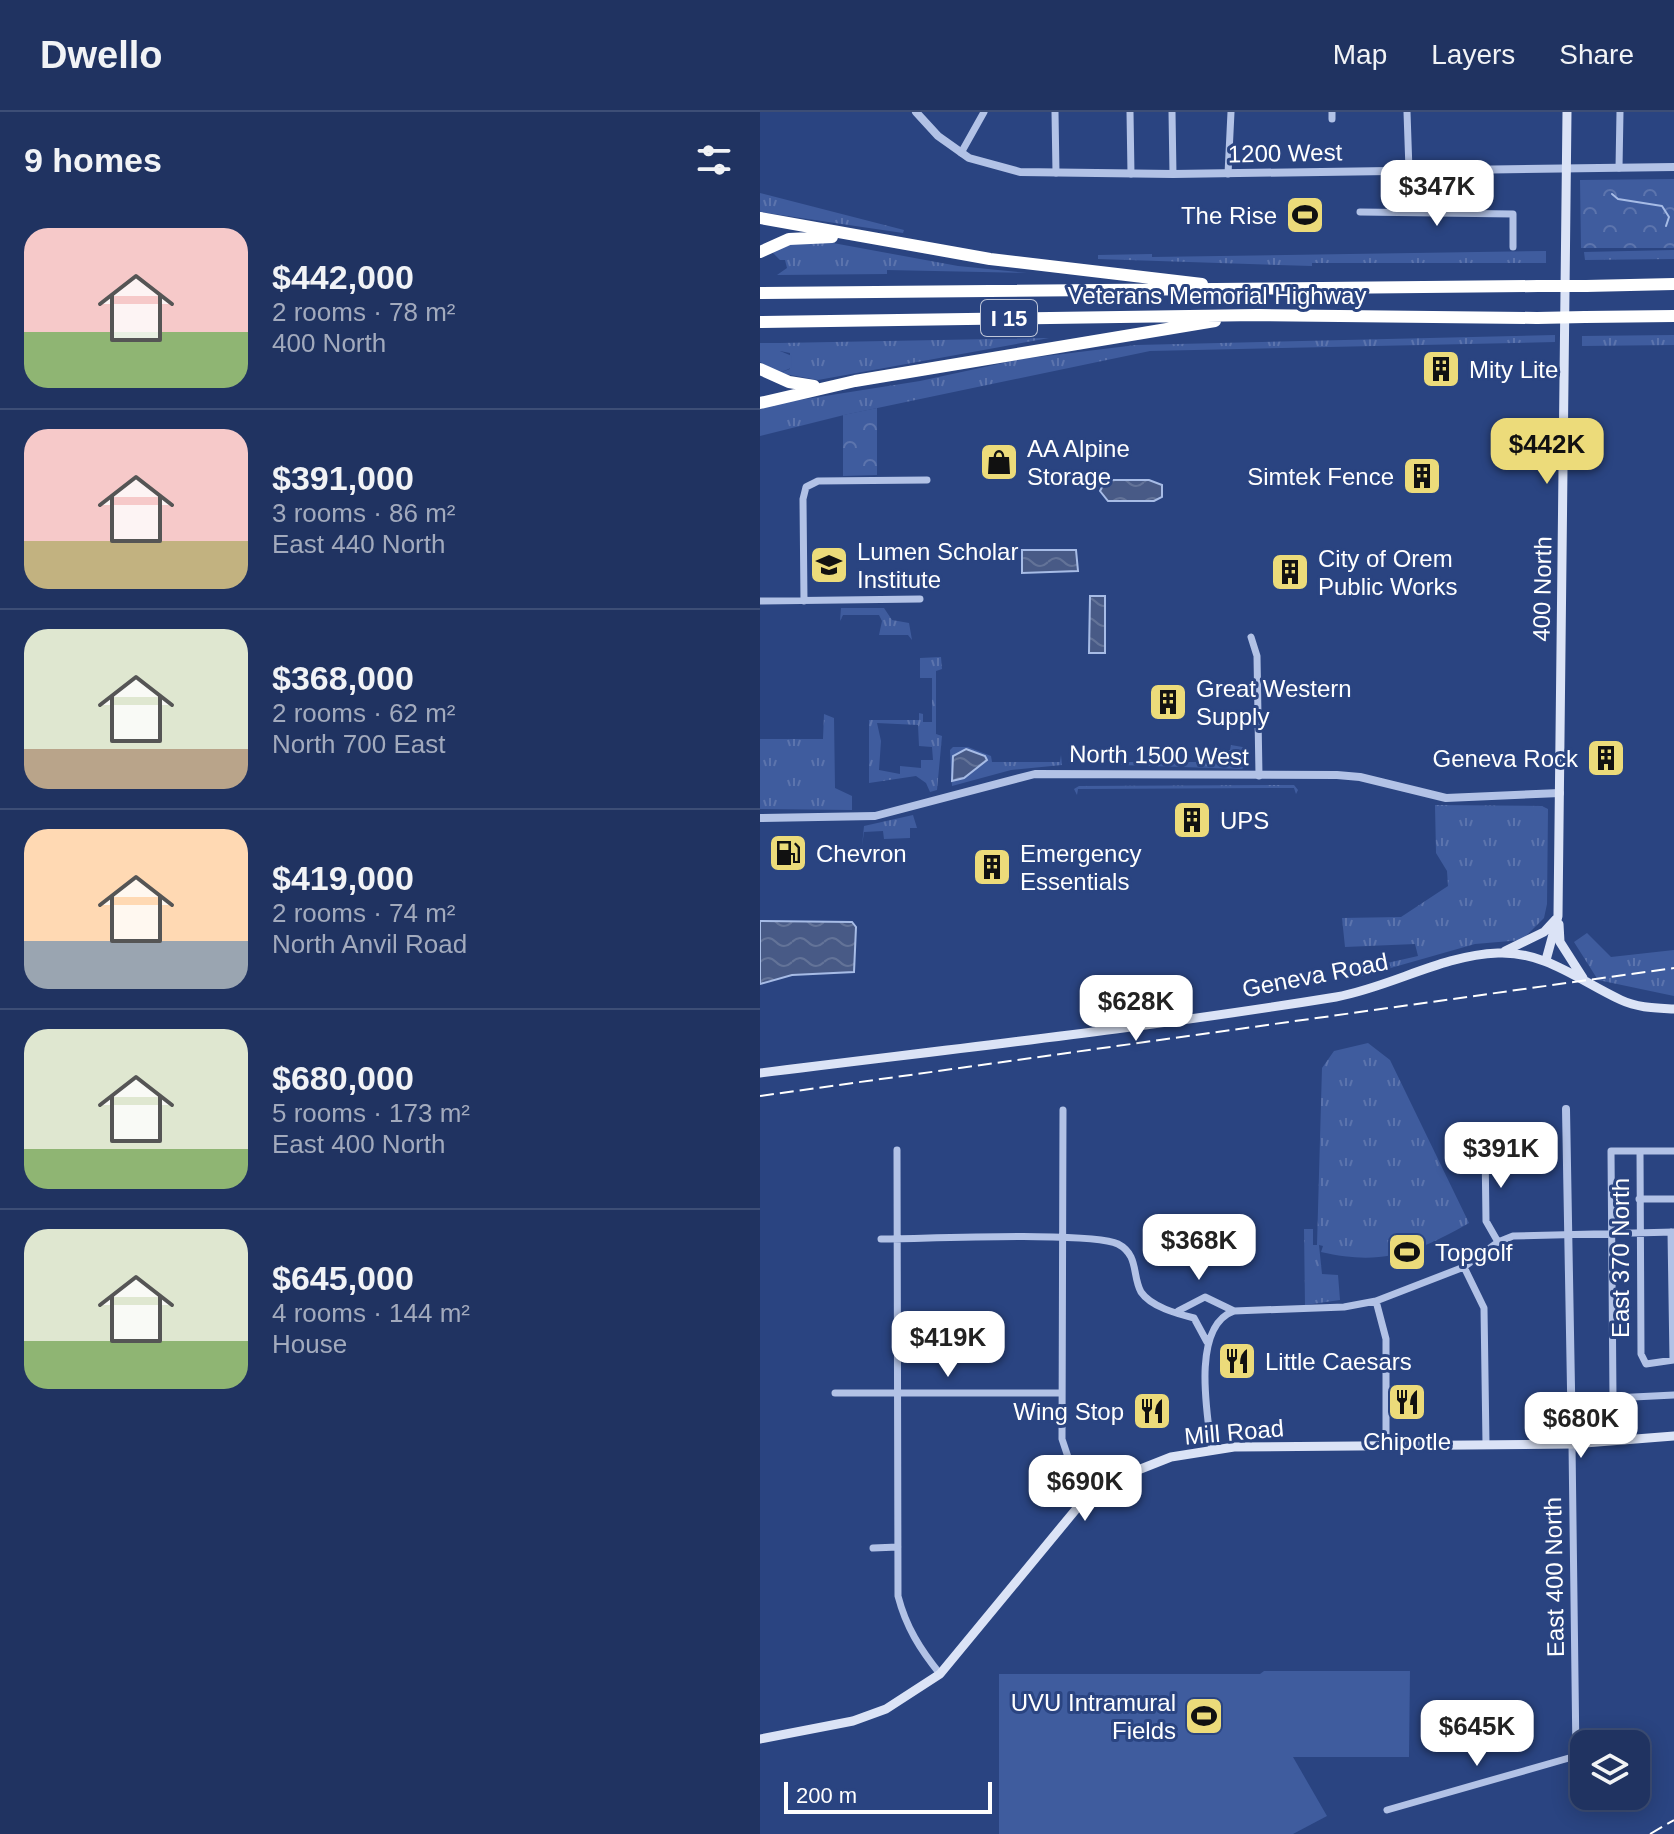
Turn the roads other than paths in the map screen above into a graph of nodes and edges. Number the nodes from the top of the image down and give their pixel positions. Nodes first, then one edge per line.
1 (916, 112) edge
2 (984, 112) edge
3 (1055, 112) edge
4 (1130, 112) edge
5 (1172, 112) edge
6 (1231, 112) edge
7 (1407, 112) edge
8 (1567, 112) edge
9 (1620, 112) edge
10 (961, 153) junction
11 (1674, 167) edge
12 (1568, 168) junction
13 (1619, 168) junction
14 (1409, 170) junction
15 (1056, 173) junction
16 (1131, 174) junction
17 (1173, 174) junction
18 (1228, 174) junction
19 (1437, 174) junction
20 (1360, 212) dead end
21 (1437, 212) junction
22 (760, 218) edge
23 (903, 243) junction
24 (1513, 247) dead end
25 (760, 252) edge
26 (1674, 284) edge
27 (1245, 290) junction
28 (760, 293) edge
29 (1258, 315) junction
30 (1674, 316) edge
31 (760, 322) edge
32 (760, 369) edge
33 (855, 381) junction
34 (760, 403) edge
35 (927, 480) dead end
36 (920, 599) dead end
37 (760, 601) edge
38 (804, 601) junction
39 (1251, 637) dead end
40 (1259, 776) junction
41 (1560, 793) junction
42 (760, 818) edge
43 (1558, 916) junction
44 (1502, 953) junction
45 (1546, 960) junction
46 (1585, 981) junction
47 (1674, 1009) edge
48 (760, 1073) edge
49 (1566, 1109) dead end
50 (1063, 1110) dead end
51 (1485, 1145) dead end
52 (897, 1150) dead end
53 (1640, 1151) junction
54 (1674, 1151) edge
55 (1639, 1199) junction
56 (1674, 1199) edge
57 (1612, 1232) junction
58 (1639, 1232) junction
59 (1672, 1232) edge
60 (1570, 1234) junction
61 (881, 1239) dead end
62 (898, 1239) junction
63 (1062, 1239) junction
64 (1498, 1242) junction
65 (1464, 1267) junction
66 (1214, 1299) junction
67 (1376, 1301) junction
68 (1194, 1304) junction
69 (1178, 1311) junction
70 (1234, 1311) junction
71 (1196, 1320) junction
72 (1216, 1320) junction
73 (1207, 1342) junction
74 (1674, 1360) edge
75 (835, 1393) dead end
76 (1061, 1393) junction
77 (898, 1395) junction
78 (1674, 1395) edge
79 (1674, 1436) edge
80 (1486, 1444) junction
81 (1572, 1444) junction
82 (1386, 1445) junction
83 (1212, 1451) junction
84 (1093, 1496) junction
85 (898, 1547) junction
86 (873, 1548) dead end
87 (940, 1674) junction
88 (760, 1739) edge
89 (1387, 1810) dead end

1 - 10 street, 1200 West
2 - 10 street
3 - 15 street
4 - 16 street
5 - 17 street
6 - 18 street
7 - 14 street
8 - 12 main road, 400 North
9 - 13 street
10 - 15 street, 1200 West
11 - 13 street, 1200 West
12 - 13 street, 1200 West
12 - 19 street, 1200 West
12 - 41 main road, 400 North
14 - 18 street, 1200 West
14 - 19 street, 1200 West
15 - 16 street, 1200 West
16 - 17 street, 1200 West
17 - 18 street, 1200 West
19 - 21 street
20 - 21 street
21 - 24 street
22 - 23 highway
23 - 25 highway
23 - 27 highway
26 - 27 highway, Veterans Memorial Highway / I 15, bridge
27 - 28 highway, Veterans Memorial Highway / I 15
29 - 30 highway, Veterans Memorial Highway / I 15, bridge
29 - 31 highway, Veterans Memorial Highway / I 15
29 - 33 highway
32 - 33 highway
33 - 34 highway
35 - 38 street
36 - 38 street
37 - 38 street
39 - 40 street
40 - 41 street, North 1500 West
40 - 42 street, North 1500 West
41 - 43 main road, 400 North
43 - 44 main road
43 - 45 main road, 400 North
43 - 46 main road
44 - 45 main road, Geneva Road
44 - 48 main road, Geneva Road
45 - 46 main road, Geneva Road
46 - 47 main road, Geneva Road
49 - 60 street, East 400 North
50 - 63 street
51 - 64 street
52 - 62 street
53 - 54 street
53 - 55 street, East 370 North
53 - 57 street
55 - 56 street
55 - 58 street, East 370 North
57 - 58 street
57 - 60 street
57 - 78 street
58 - 59 street
58 - 74 street, East 370 North
59 - 74 street
60 - 64 street
60 - 81 street, East 400 North
61 - 62 street
62 - 63 street
62 - 77 street
63 - 69 street
63 - 76 street
64 - 65 street
65 - 67 street
65 - 80 street
66 - 68 street
66 - 70 street
66 - 72 street
67 - 70 street
67 - 82 street
68 - 69 street
68 - 71 street
69 - 71 street
70 - 72 street
71 - 72 street
71 - 73 street
72 - 73 street
73 - 83 street
75 - 77 street
76 - 77 street
76 - 84 street
77 - 85 street
79 - 81 main road, Mill Road
80 - 81 main road, Mill Road
80 - 82 main road, Mill Road
81 - 89 street, East 400 North
82 - 83 main road, Mill Road
83 - 84 main road, Mill Road
84 - 87 main road, Mill Road
85 - 86 street
85 - 87 street
87 - 88 main road, Mill Road

